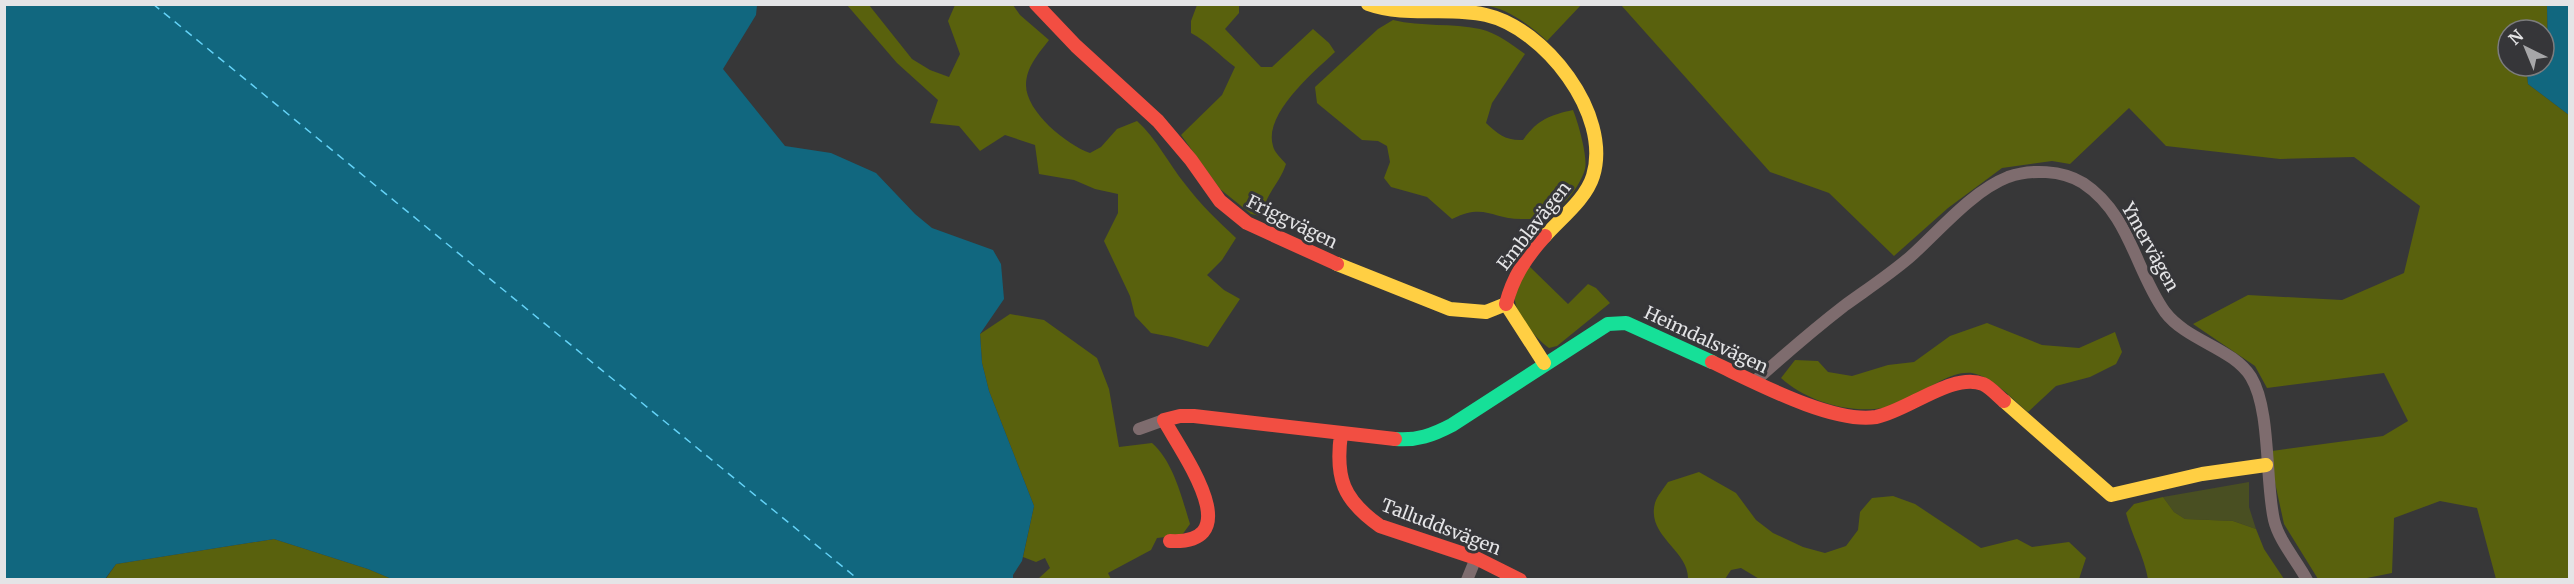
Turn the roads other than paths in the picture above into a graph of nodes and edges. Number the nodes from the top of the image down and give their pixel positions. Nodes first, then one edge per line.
1 (1036, 4) edge
2 (1368, 4) edge
3 (1506, 304) junction
4 (1544, 363) junction
5 (1754, 382) junction
6 (1164, 420) junction
7 (1139, 429) dead end
8 (1341, 434) junction
9 (2266, 465) junction
10 (1170, 541) dead end
11 (1476, 558) junction
12 (1467, 579) edge
13 (1520, 579) edge
14 (2307, 579) edge

1 - 3 street, Friggvägen
2 - 3 street, Emblavägen
3 - 4 street
4 - 5 street, Heimdalsvägen
4 - 8 street, Heimdalsvägen
5 - 9 street, Heimdalsvägen
5 - 9 street, Ymervägen
6 - 7 street
6 - 8 street, Heimdalsvägen
6 - 10 street
8 - 11 street, Talluddsvägen
9 - 14 street, Ymervägen
11 - 12 street
11 - 13 street, Talluddsvägen

